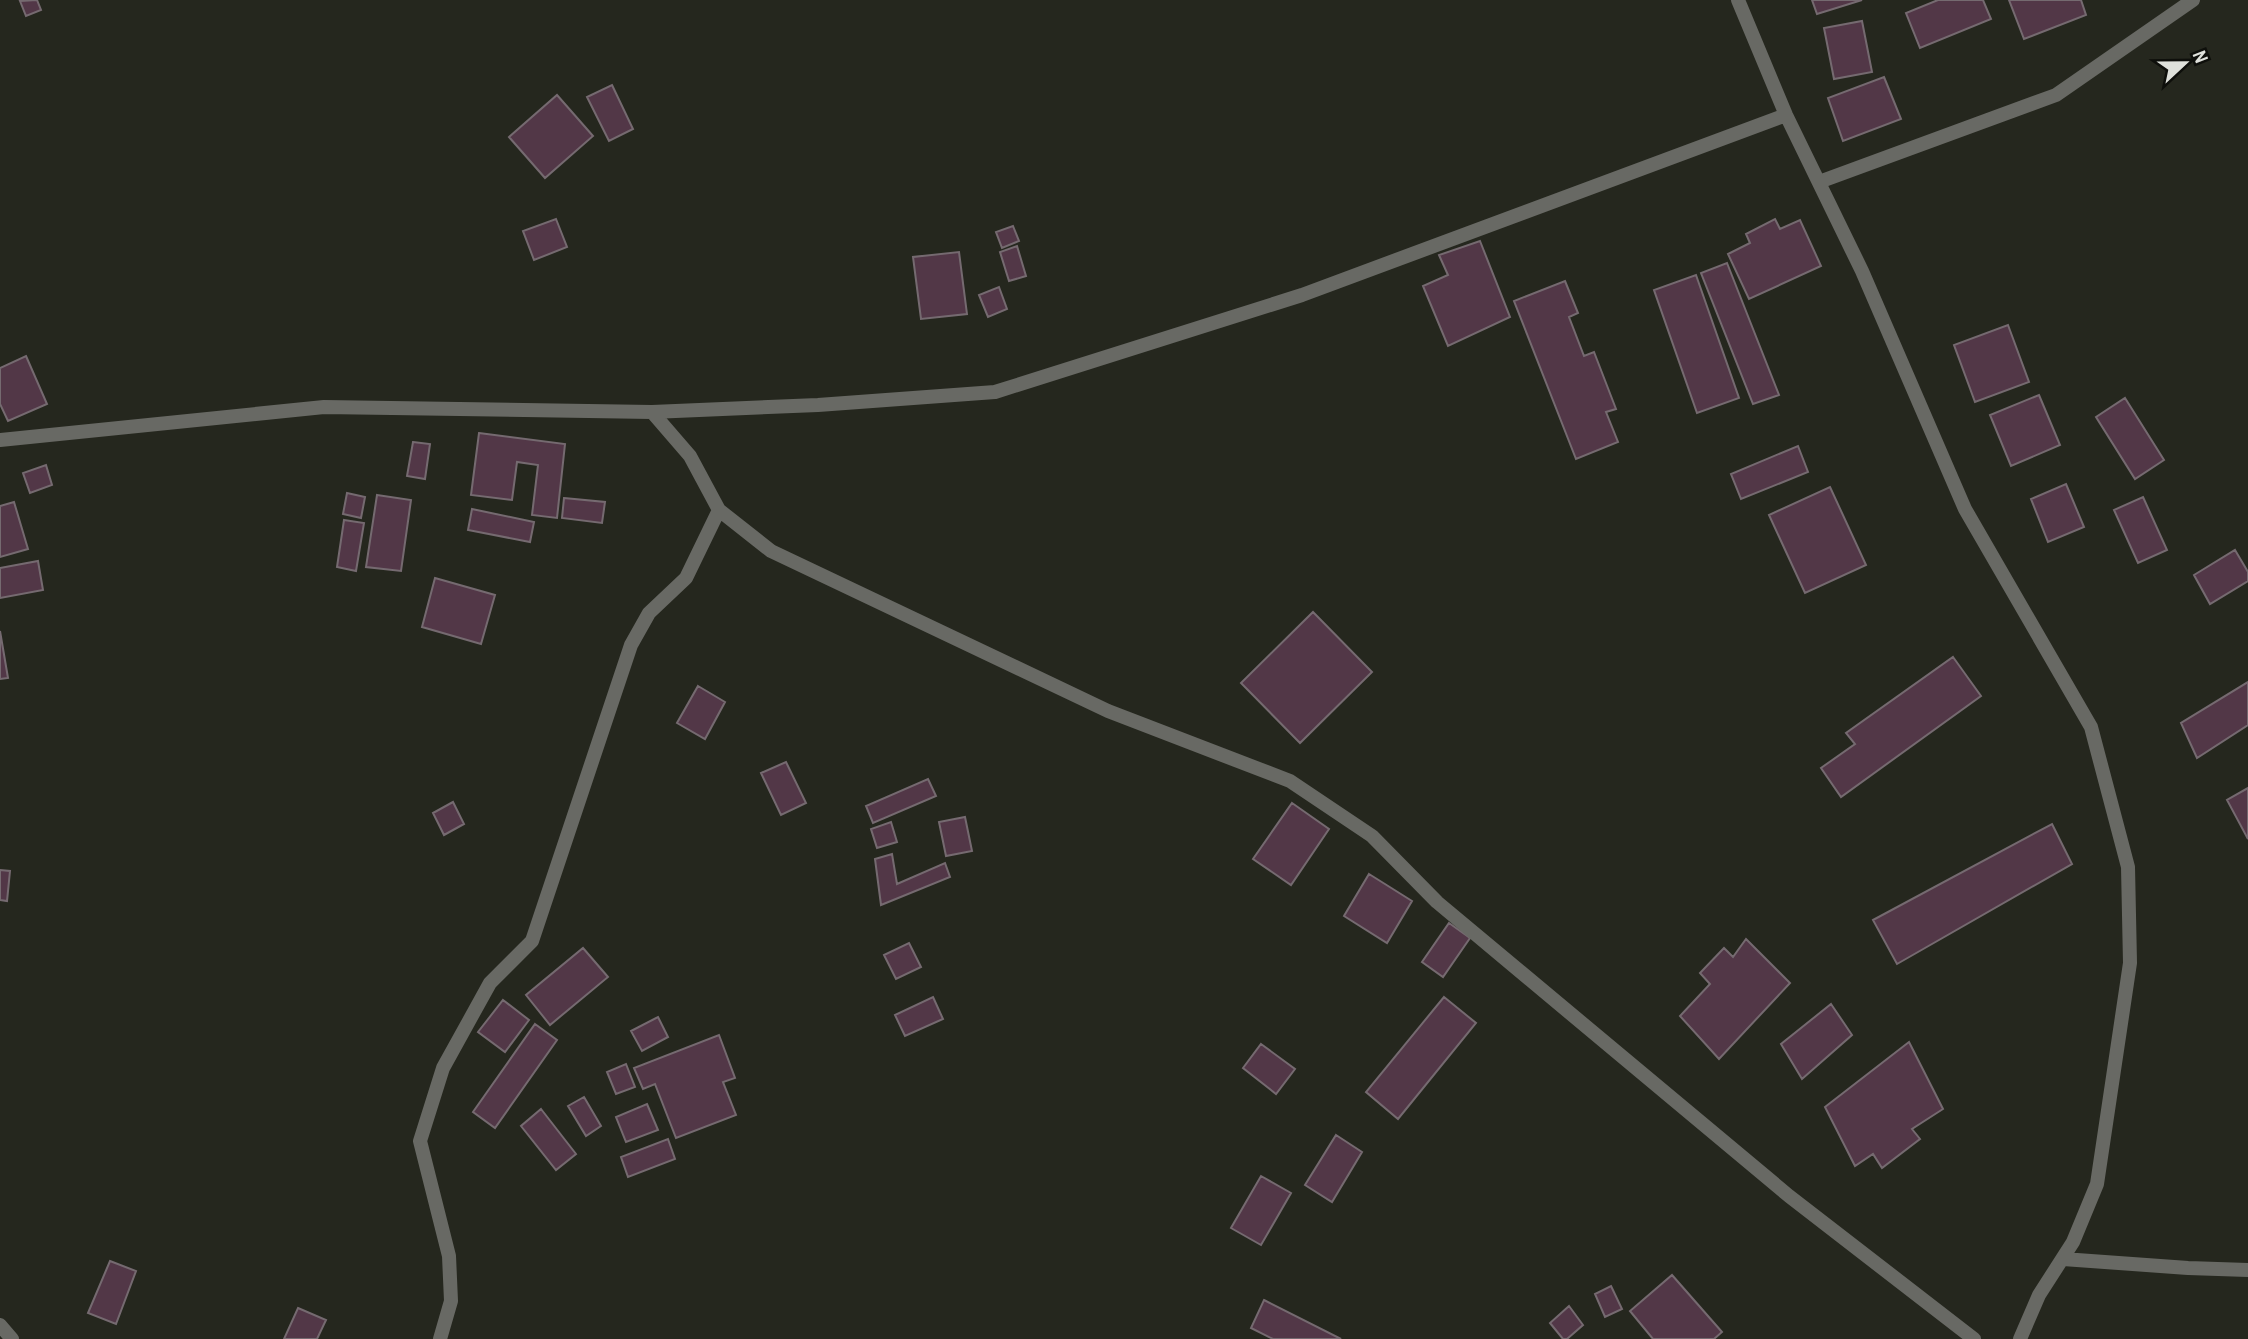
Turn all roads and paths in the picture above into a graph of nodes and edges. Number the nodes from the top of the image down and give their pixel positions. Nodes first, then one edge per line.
1 (1738, 0) edge
2 (2193, 0) edge
3 (1786, 115) junction
4 (1819, 182) junction
5 (652, 412) junction
6 (0, 440) edge
7 (719, 510) junction
8 (2063, 1259) junction
9 (2248, 1270) edge
10 (0, 1325) edge
11 (12, 1339) edge
12 (440, 1339) edge
13 (1974, 1339) edge
14 (2020, 1339) edge

1 - 3 street
2 - 4 street
3 - 4 street
3 - 5 street
4 - 8 street
5 - 6 street
5 - 7 street
7 - 12 street
7 - 13 street
8 - 9 street
8 - 14 street
10 - 11 street

